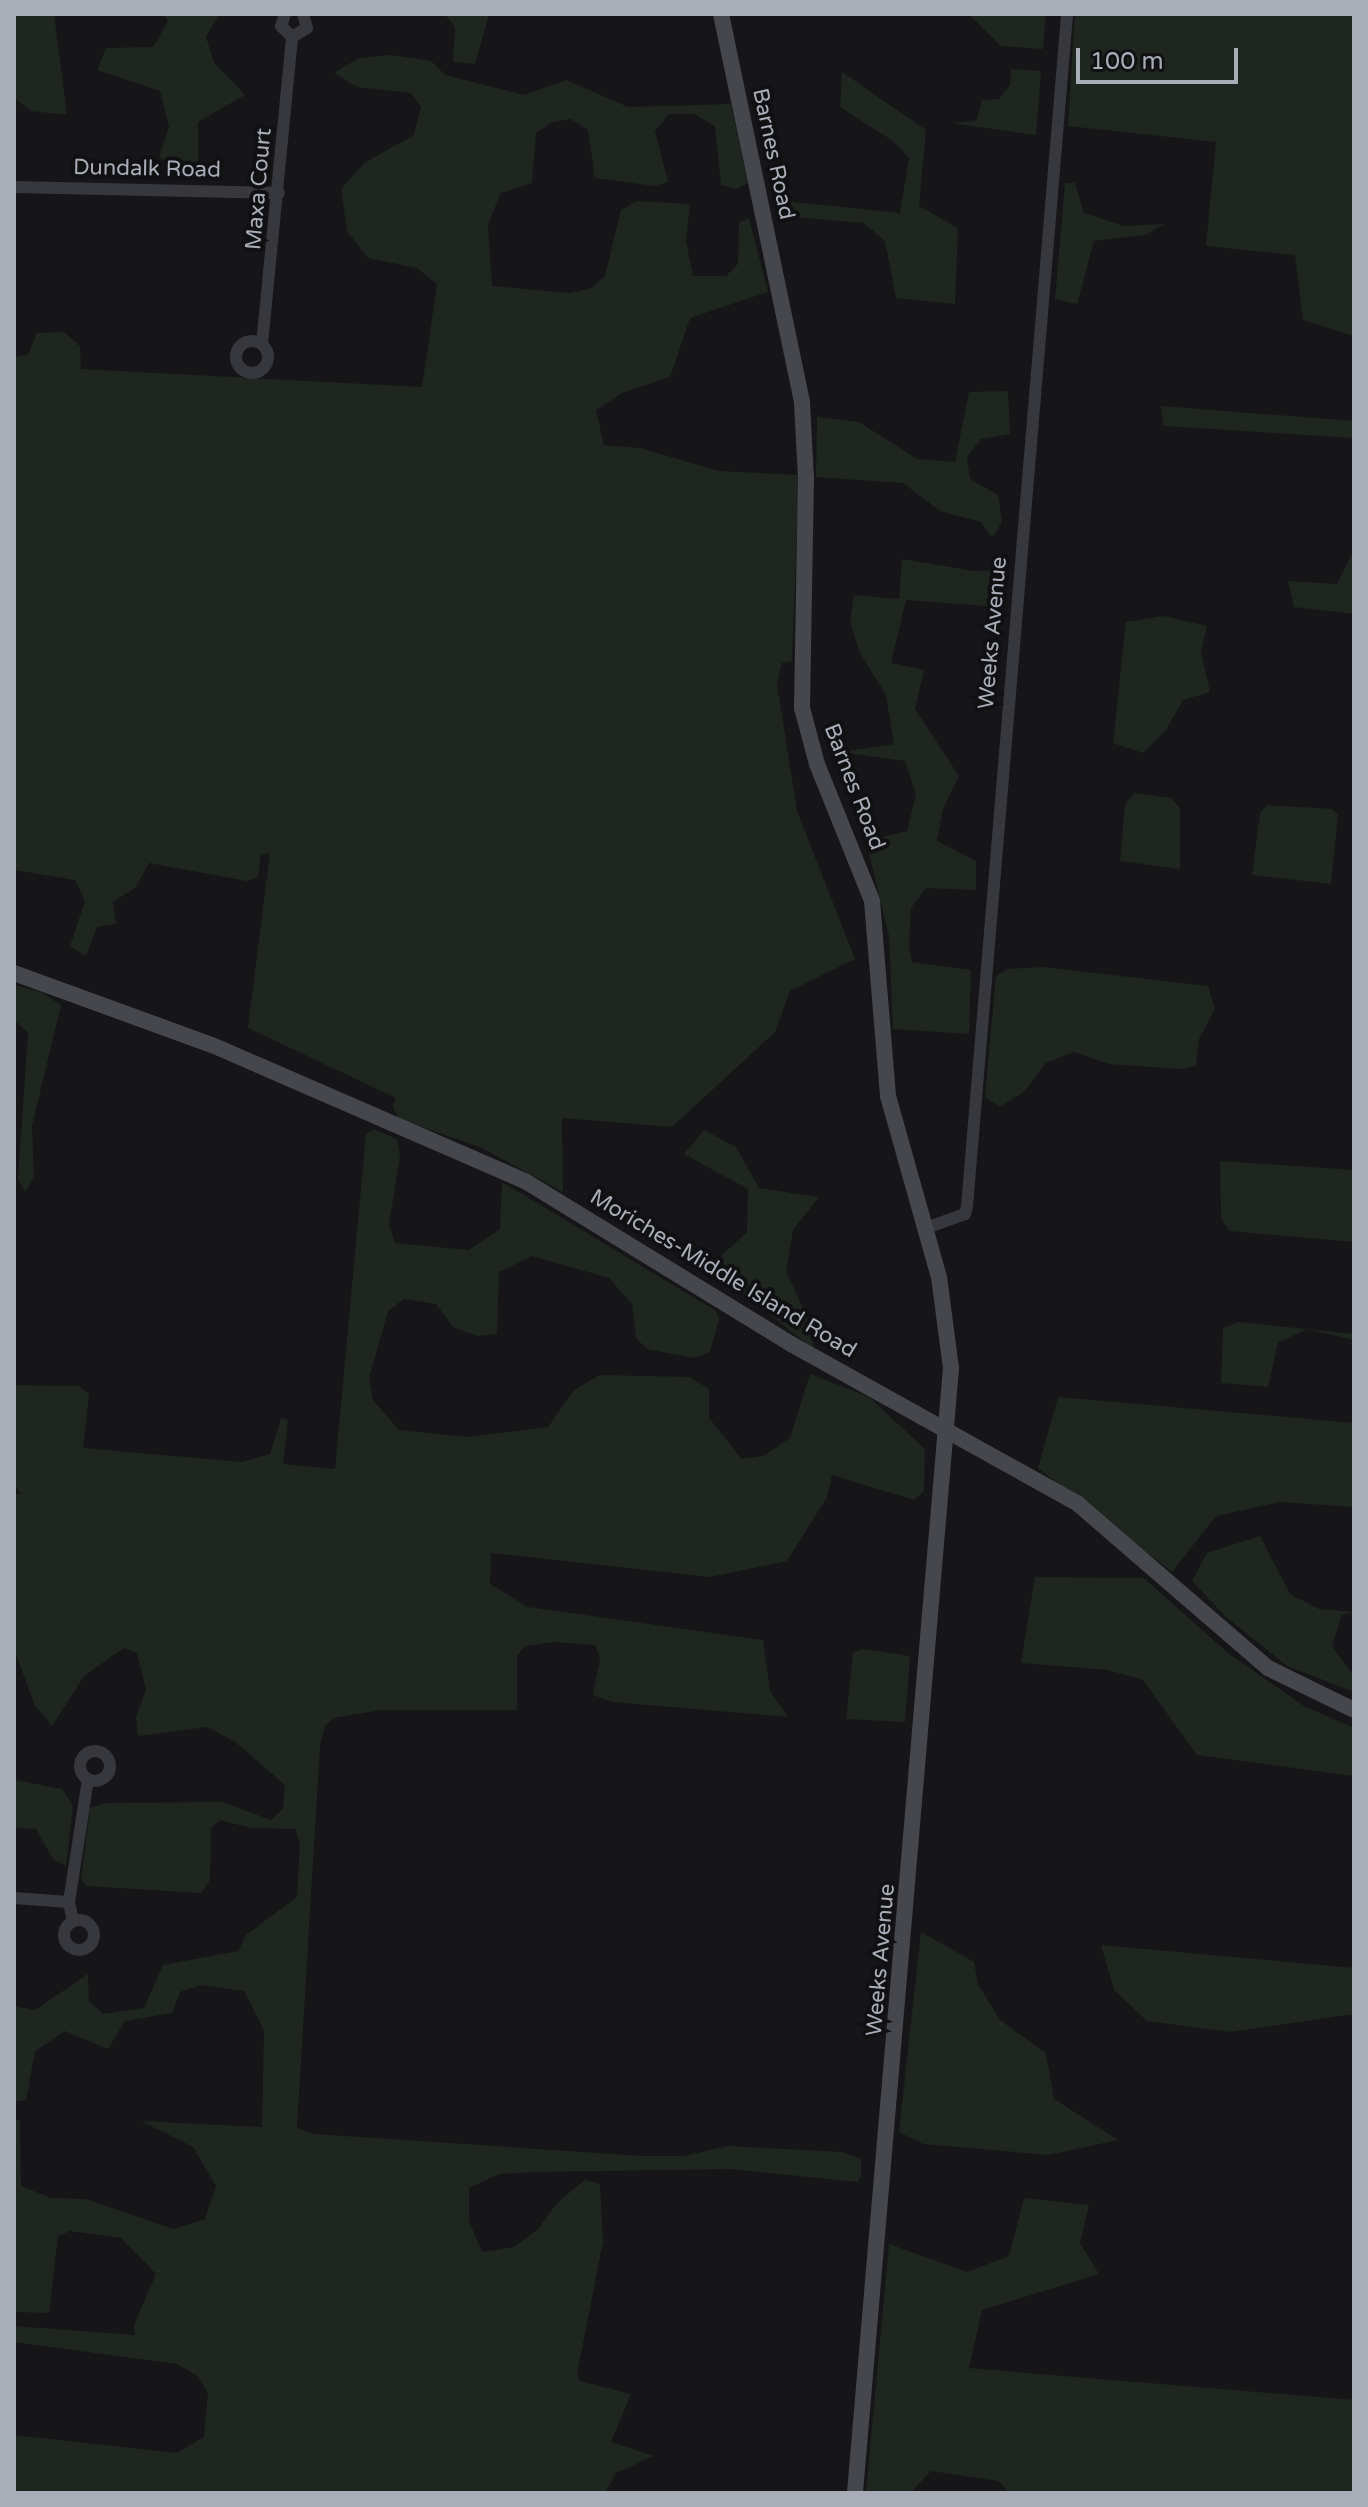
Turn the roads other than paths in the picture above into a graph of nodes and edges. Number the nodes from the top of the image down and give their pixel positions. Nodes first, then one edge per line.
1 (285, 14) edge
2 (303, 14) edge
3 (721, 14) edge
4 (1067, 14) edge
5 (292, 37) junction
6 (14, 187) edge
7 (279, 193) junction
8 (262, 344) dead end
9 (14, 973) edge
10 (926, 1228) junction
11 (948, 1431) junction
12 (1354, 1710) edge
13 (88, 1779) dead end
14 (14, 1898) edge
15 (69, 1902) junction
16 (73, 1921) dead end
17 (855, 2493) edge

1 - 5 street, Maxa Court
2 - 5 street, Maxa Court
3 - 10 street, Barnes Road
4 - 10 street, Weeks Avenue
5 - 7 street, Maxa Court
6 - 7 street, Dundalk Road
7 - 8 street, Maxa Court
9 - 11 street, Moriches-Middle Island Road
10 - 11 street, Barnes Road
11 - 12 street, Moriches-Middle Island Road
11 - 17 street, Weeks Avenue
13 - 15 street
14 - 15 street
15 - 16 street

